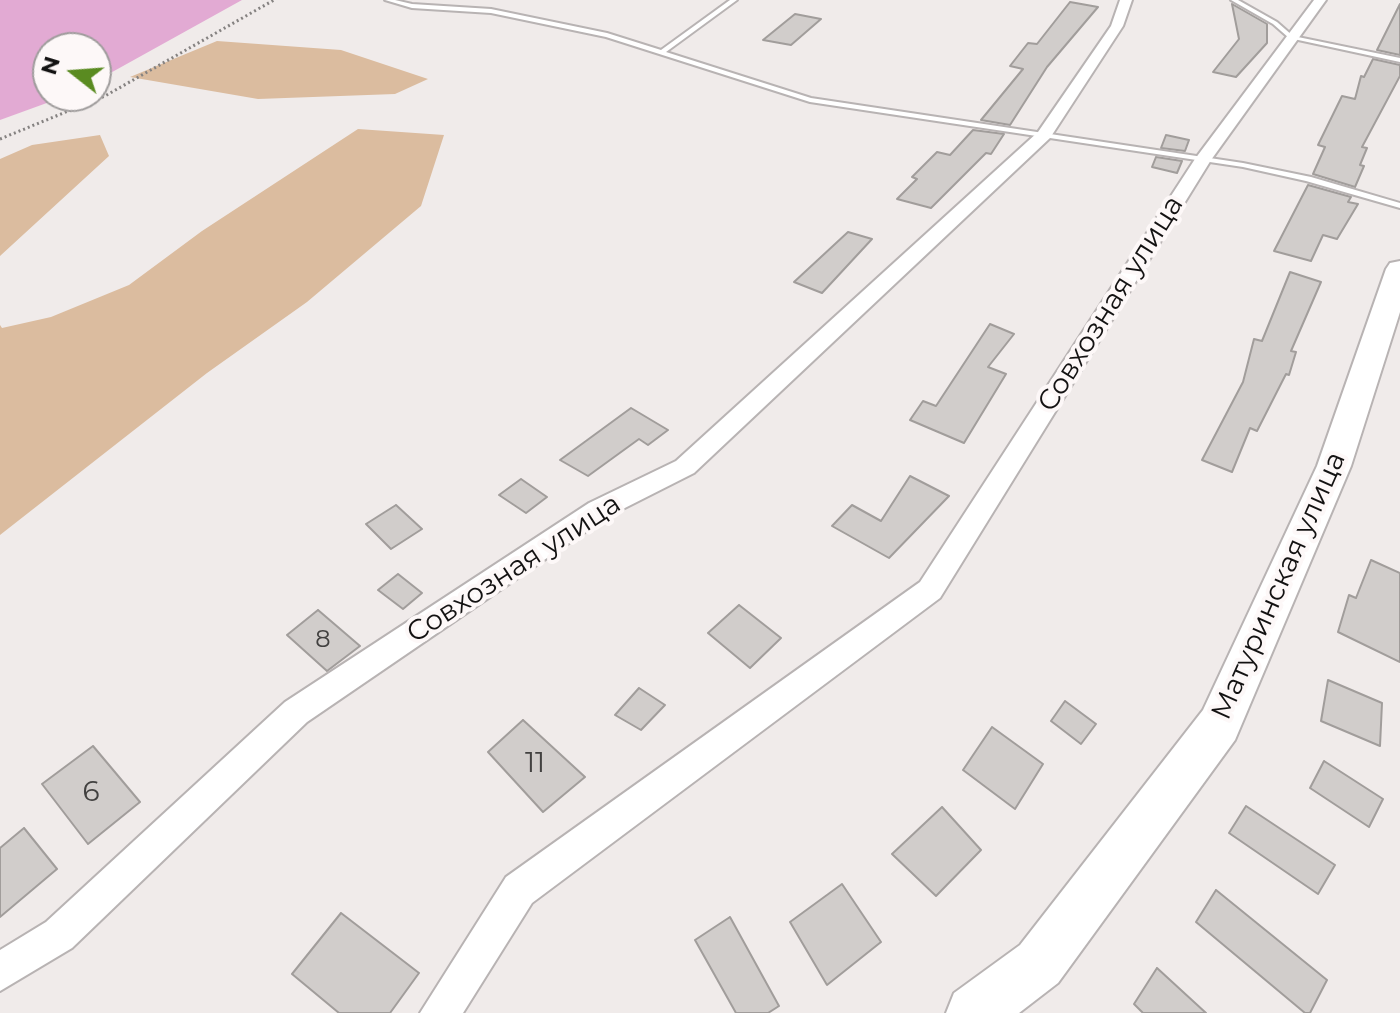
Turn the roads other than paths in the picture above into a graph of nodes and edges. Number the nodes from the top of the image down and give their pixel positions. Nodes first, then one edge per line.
1 (388, 0) edge
2 (734, 0) edge
3 (1126, 0) edge
4 (1234, 0) edge
5 (1320, 0) edge
6 (1291, 37) junction
7 (663, 51) junction
8 (1400, 60) edge
9 (1044, 135) junction
10 (1203, 159) junction
11 (1400, 206) edge
12 (1400, 269) edge
13 (0, 972) edge
14 (440, 1013) edge
15 (974, 1013) edge

1 - 7 lane
2 - 7 lane
3 - 9 street, Совхозная улица
4 - 6 lane
5 - 6 street, Совхозная улица
6 - 8 lane
6 - 10 street, Совхозная улица
7 - 9 lane
9 - 10 lane
9 - 13 street, Совхозная улица
10 - 11 lane
10 - 14 street, Совхозная улица
12 - 15 street, Матуринская улица

